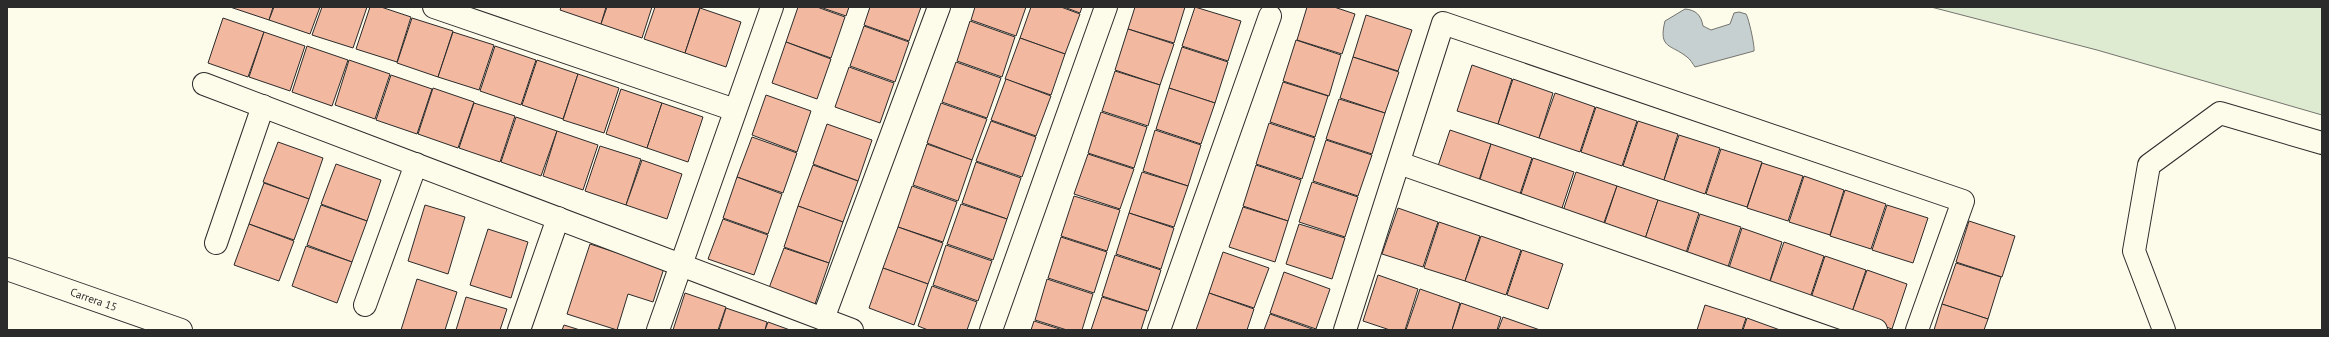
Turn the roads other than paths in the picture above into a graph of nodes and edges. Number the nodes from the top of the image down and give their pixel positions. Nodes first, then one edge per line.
1 (434, 7) edge
2 (772, 7) edge
3 (939, 7) edge
4 (1106, 7) edge
5 (1270, 16) dead end
6 (204, 84) dead end
7 (263, 106) junction
8 (735, 110) junction
9 (2322, 143) edge
10 (1398, 163) junction
11 (416, 164) junction
12 (558, 218) junction
13 (216, 243) dead end
14 (680, 265) junction
15 (7, 269) edge
16 (365, 305) dead end
17 (823, 319) junction
18 (1351, 328) edge
19 (181, 330) edge
20 (519, 330) edge
21 (658, 330) edge
22 (852, 330) edge
23 (991, 330) edge
24 (1159, 330) edge
25 (1876, 330) edge
26 (1917, 330) edge
27 (2164, 330) edge

1 - 8 street
2 - 8 street
3 - 17 street
4 - 23 street
5 - 24 street
6 - 7 street
7 - 11 street
7 - 13 street
8 - 14 street
9 - 27 street
10 - 18 street
10 - 25 street
10 - 26 street
11 - 12 street
11 - 16 street
12 - 14 street
12 - 20 street
14 - 17 street
14 - 21 street
15 - 19 street, Carrera 15
17 - 22 street

